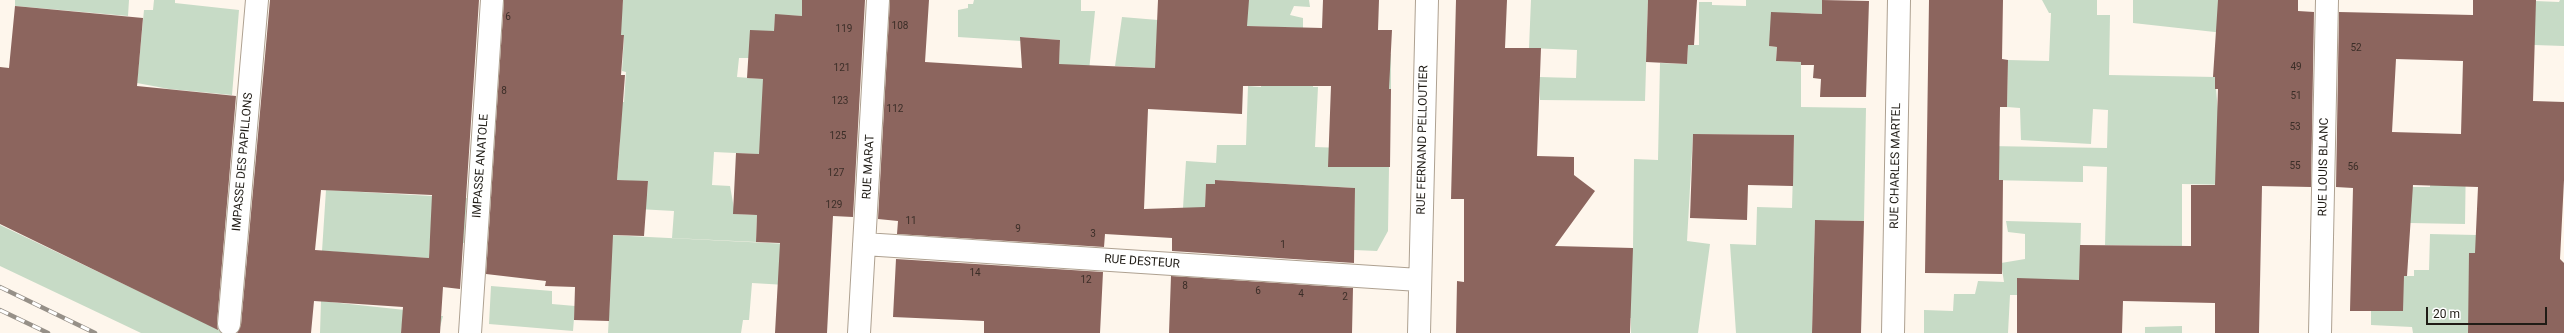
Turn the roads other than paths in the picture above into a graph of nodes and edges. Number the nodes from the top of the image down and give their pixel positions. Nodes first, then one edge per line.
1 (257, 0) edge
2 (492, 0) edge
3 (878, 0) edge
4 (1427, 0) edge
5 (1899, 0) edge
6 (2327, 0) edge
7 (864, 244) junction
8 (1419, 280) junction
9 (229, 324) dead end
10 (470, 333) edge
11 (859, 333) edge
12 (1419, 333) edge
13 (1893, 333) edge
14 (2320, 333) edge

1 - 9 street, IMPASSE DES PAPILLONS
2 - 10 street, IMPASSE ANATOLE
3 - 7 street, RUE MARAT
4 - 8 street, RUE FERNAND PELLOUTIER
5 - 13 street, RUE CHARLES MARTEL
6 - 14 street, RUE LOUIS BLANC
7 - 8 street, RUE DESTEUR
7 - 11 street, RUE MARAT
8 - 12 street, RUE FERNAND PELLOUTIER

